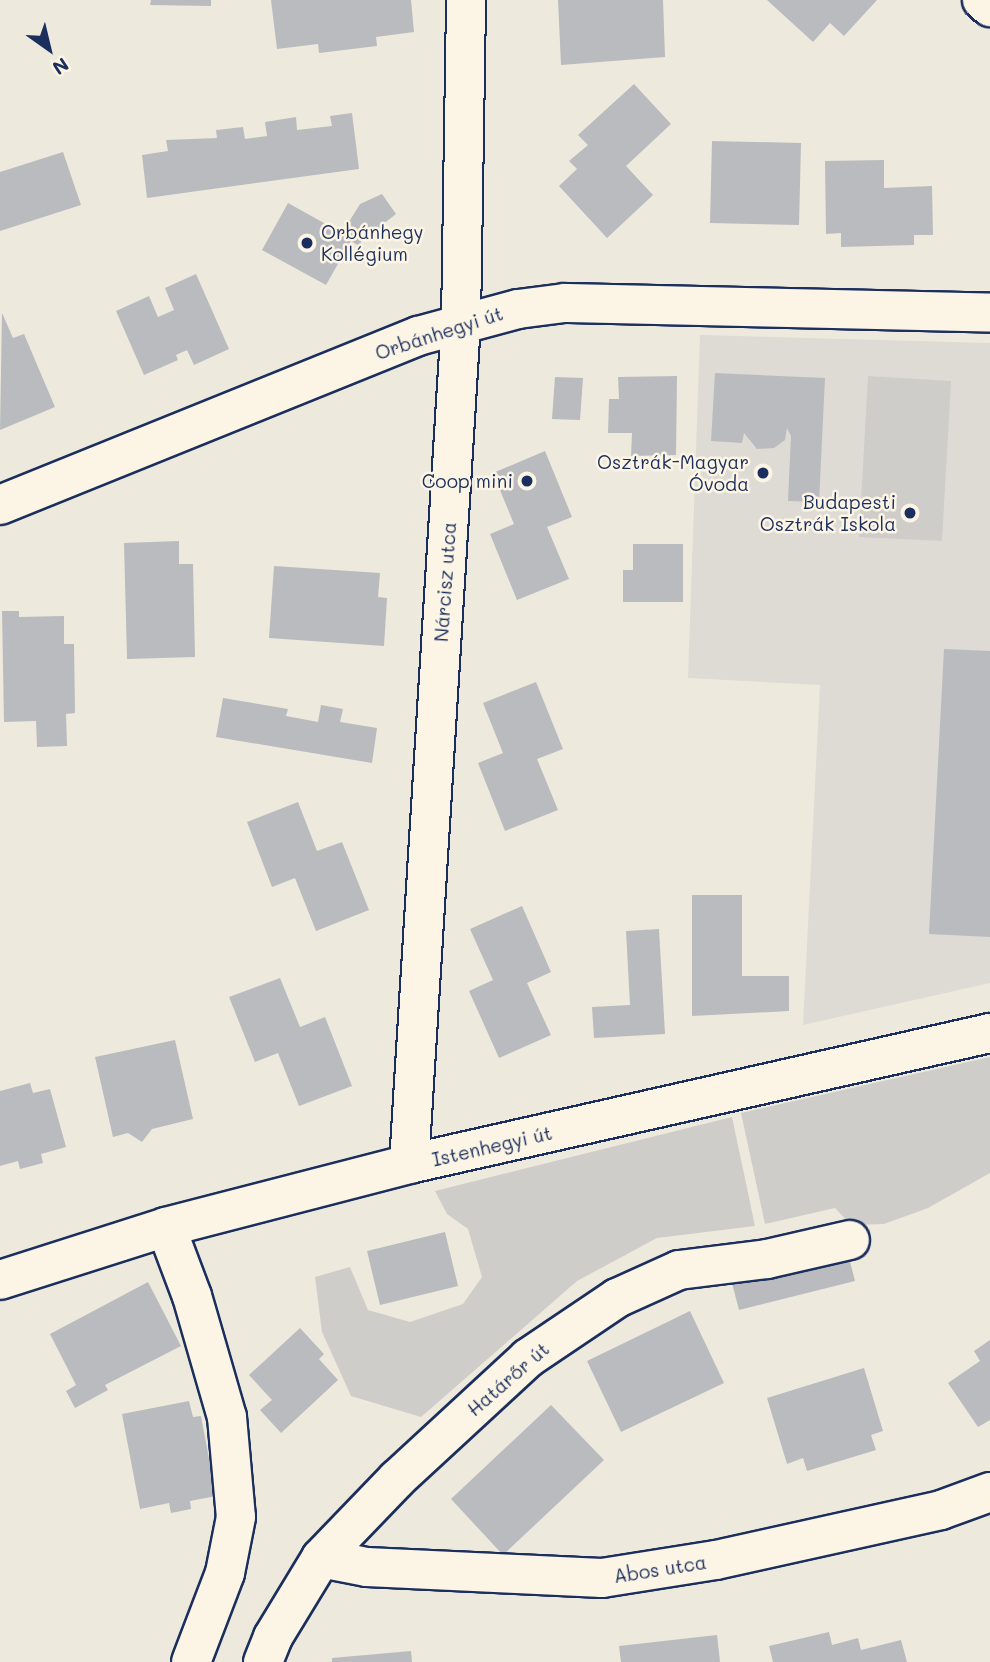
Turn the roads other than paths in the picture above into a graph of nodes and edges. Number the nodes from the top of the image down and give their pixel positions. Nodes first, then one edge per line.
1 (466, 0) edge
2 (982, 0) edge
3 (990, 7) edge
4 (990, 313) edge
5 (461, 322) junction
6 (0, 505) edge
7 (990, 1034) edge
8 (409, 1164) junction
9 (166, 1227) junction
10 (850, 1240) dead end
11 (0, 1280) edge
12 (990, 1492) edge
13 (321, 1558) junction
14 (191, 1662) edge
15 (263, 1662) edge

1 - 5 street, Nárcisz utca
2 - 3 street
4 - 5 street, Orbánhegyi út
5 - 6 street, Orbánhegyi út
5 - 8 street, Nárcisz utca
7 - 8 street, Istenhegyi út
8 - 9 street, Istenhegyi út
9 - 11 street, Istenhegyi út
9 - 14 street
10 - 13 street, Határőr út
12 - 13 street, Abos utca
13 - 15 street, Határőr út

